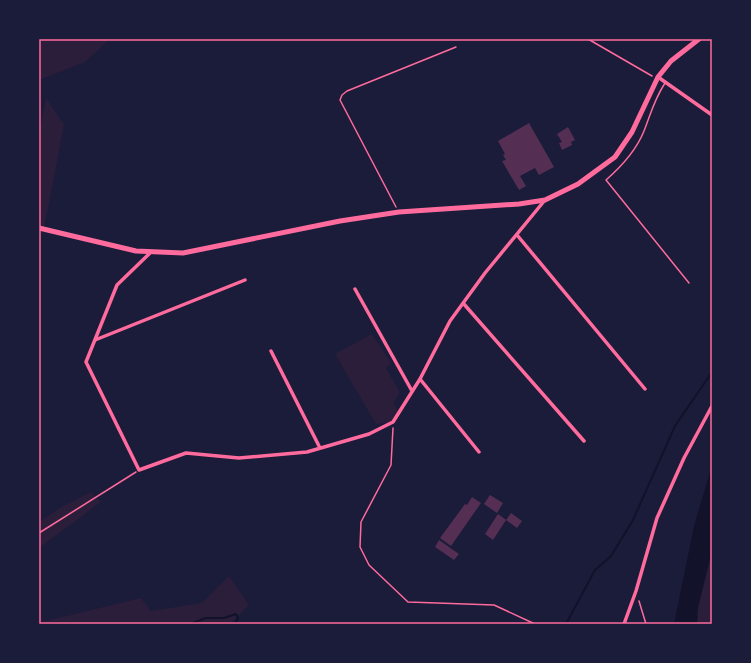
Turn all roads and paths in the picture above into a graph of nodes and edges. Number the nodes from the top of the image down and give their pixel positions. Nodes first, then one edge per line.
1 (588, 39) edge
2 (699, 39) edge
3 (456, 47) dead end
4 (658, 76) junction
5 (666, 81) junction
6 (712, 115) edge
7 (545, 200) junction
8 (399, 212) junction
9 (39, 228) edge
10 (517, 235) junction
11 (150, 253) junction
12 (245, 280) dead end
13 (689, 283) dead end
14 (355, 289) dead end
15 (463, 303) junction
16 (95, 340) junction
17 (271, 351) dead end
18 (420, 379) junction
19 (645, 389) dead end
20 (412, 391) junction
21 (712, 406) edge
22 (393, 422) junction
23 (584, 441) dead end
24 (320, 448) junction
25 (478, 452) dead end
26 (139, 470) junction
27 (39, 533) edge
28 (636, 591) junction
29 (536, 624) edge
30 (624, 624) edge
31 (646, 624) edge

1 - 4 path
2 - 4 main road
3 - 8 path
4 - 5 street
4 - 7 main road
5 - 6 street
5 - 13 lane
7 - 8 main road
7 - 10 street
8 - 11 main road
9 - 11 main road
10 - 15 street
10 - 19 street
11 - 16 street
12 - 16 street
14 - 20 street
15 - 18 street
15 - 23 street
16 - 26 street
17 - 24 street
18 - 20 street
18 - 25 street
20 - 22 street
21 - 28 street
22 - 24 street
22 - 29 path
24 - 26 street
26 - 27 path
28 - 30 street
28 - 31 path

